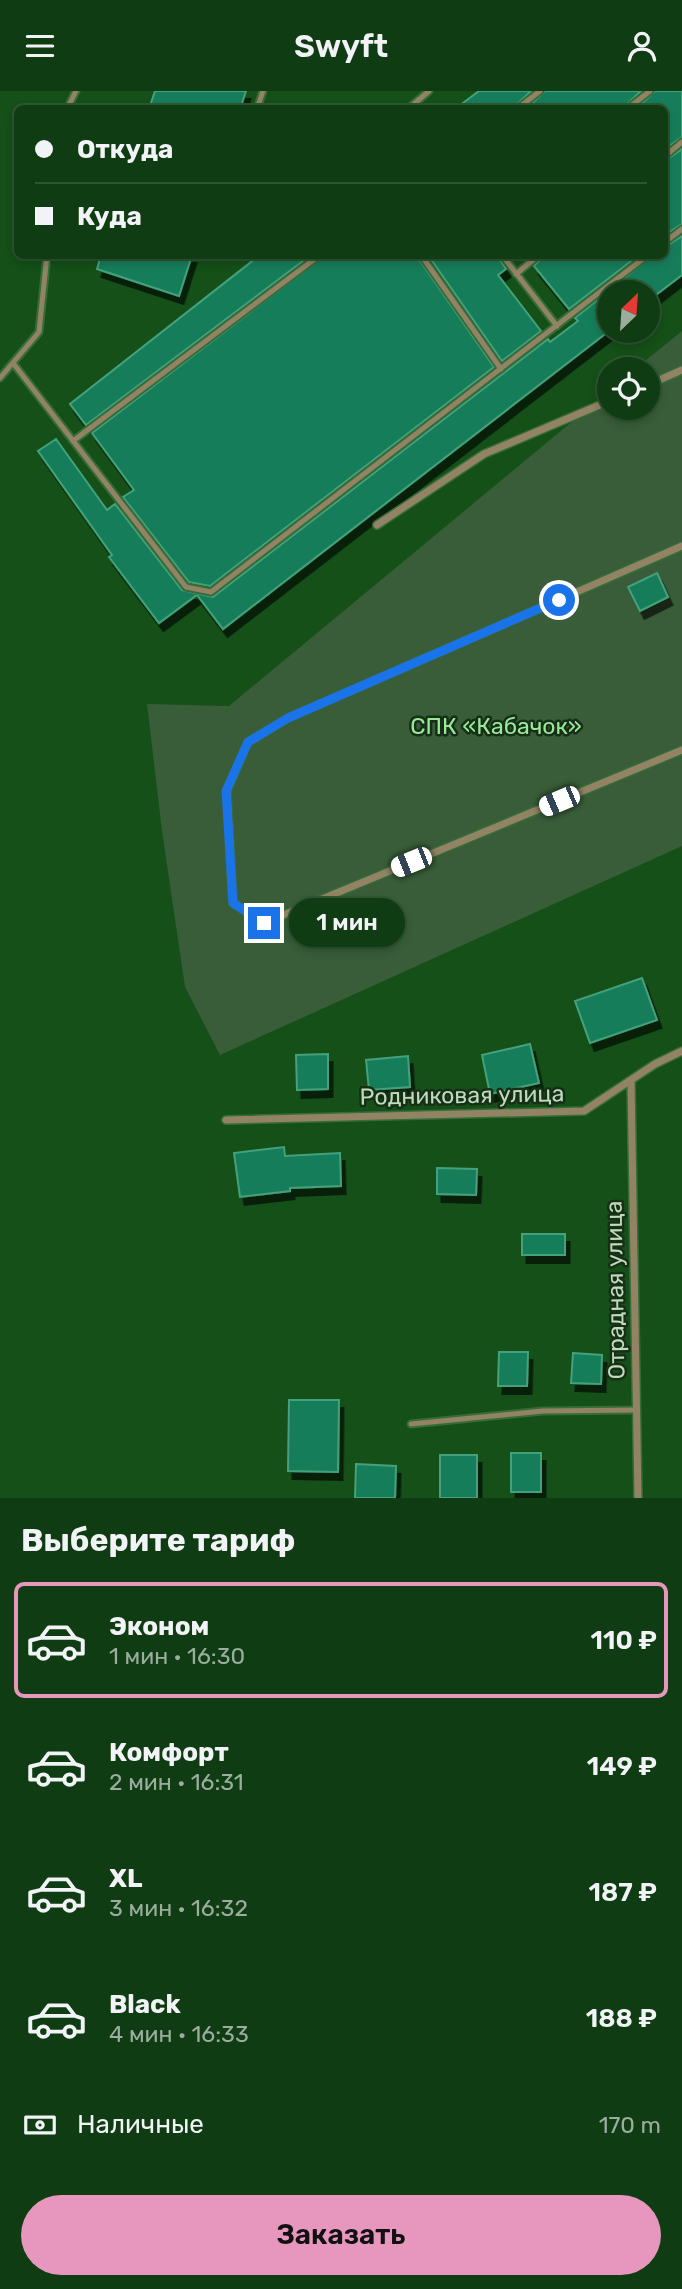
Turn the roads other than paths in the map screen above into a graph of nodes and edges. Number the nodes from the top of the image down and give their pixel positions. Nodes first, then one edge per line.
1 (429, 91) edge
2 (540, 91) edge
3 (650, 91) edge
4 (413, 105) edge
5 (522, 105) edge
6 (632, 105) edge
7 (682, 142) edge
8 (668, 154) edge
9 (682, 229) edge
10 (668, 240) edge
11 (47, 259) edge
12 (315, 259) edge
13 (424, 259) edge
14 (505, 259) edge
15 (534, 259) edge
16 (643, 259) edge
17 (516, 274) junction
18 (557, 326) junction
19 (13, 363) junction
20 (501, 369) junction
21 (682, 370) edge
22 (0, 379) edge
23 (660, 380) edge
24 (597, 406) edge
25 (73, 441) junction
26 (377, 525) dead end
27 (682, 546) edge
28 (682, 750) edge
29 (682, 1051) edge
30 (631, 1081) junction
31 (226, 1120) dead end
32 (636, 1410) junction
33 (411, 1424) dead end
34 (638, 1498) edge

1 - 4 lane
2 - 5 lane
3 - 6 lane
7 - 8 lane
9 - 10 lane
11 - 19 lane
12 - 25 lane
13 - 20 lane
14 - 17 lane
15 - 17 lane
16 - 18 lane
17 - 18 lane
18 - 20 lane
19 - 22 lane
19 - 25 lane
20 - 25 lane
21 - 23 street
24 - 26 street
27 - 28 street
29 - 30 street, Родниковая улица
30 - 31 street, Родниковая улица
30 - 32 street, Отрадная улица
32 - 33 lane
32 - 34 street, Отрадная улица

